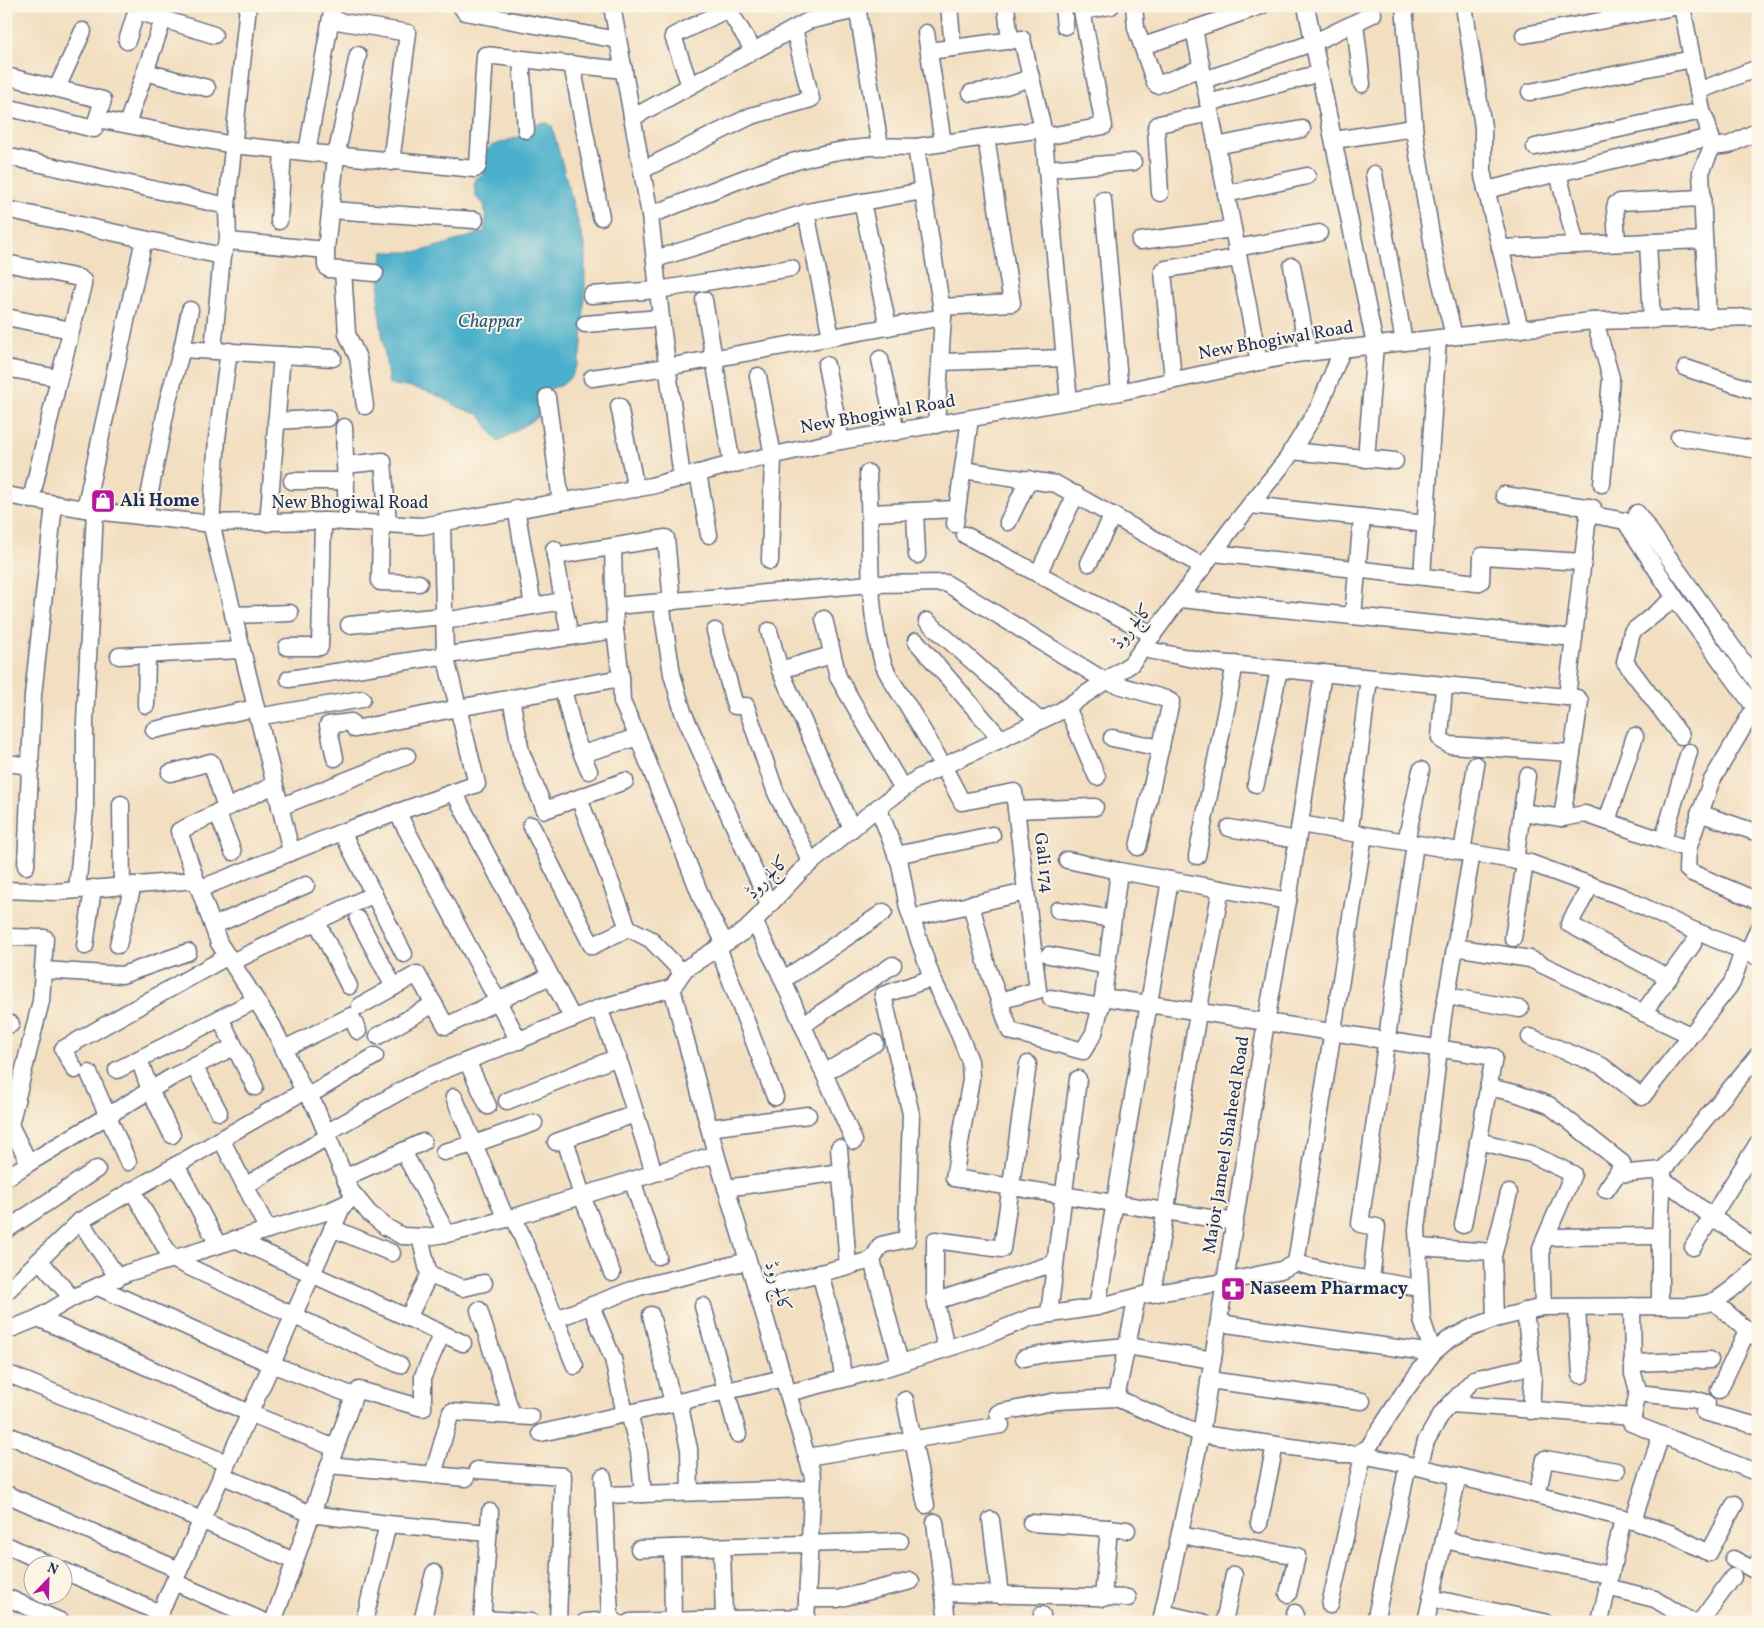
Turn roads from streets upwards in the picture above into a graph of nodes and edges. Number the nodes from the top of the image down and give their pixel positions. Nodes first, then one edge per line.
1 (248, 6) edge
2 (461, 6) edge
3 (612, 6) edge
4 (949, 6) edge
5 (1006, 6) edge
6 (1063, 6) edge
7 (1111, 6) edge
8 (1134, 6) edge
9 (1261, 6) edge
10 (1306, 6) edge
11 (1404, 6) edge
12 (1464, 6) edge
13 (1681, 6) edge
14 (857, 8) edge
15 (137, 9) edge
16 (332, 13) edge
17 (807, 13) edge
18 (700, 14) edge
19 (1374, 14) dead end
20 (163, 20) junction
21 (1355, 23) junction
22 (1065, 26) dead end
23 (794, 29) junction
24 (1194, 30) junction
25 (83, 31) dead end
26 (214, 34) dead end
27 (926, 34) dead end
28 (1524, 36) dead end
29 (618, 40) junction
30 (127, 41) dead end
31 (1010, 41) junction
32 (1315, 42) junction
33 (1143, 46) junction
34 (953, 48) junction
35 (754, 51) junction
36 (929, 51) junction
37 (358, 55) dead end
38 (521, 59) junction
39 (1692, 59) junction
40 (572, 64) junction
41 (1758, 68) edge
42 (624, 70) junction
43 (145, 72) junction
44 (1202, 74) junction
45 (6, 76) edge
46 (1309, 76) dead end
47 (1031, 78) junction
48 (1362, 84) dead end
49 (690, 86) junction
50 (56, 88) junction
51 (206, 88) dead end
52 (1698, 91) junction
53 (1530, 92) dead end
54 (970, 93) dead end
55 (6, 107) edge
56 (1209, 108) junction
57 (1702, 111) junction
58 (632, 118) junction
59 (97, 119) junction
60 (127, 124) junction
61 (1414, 128) junction
62 (1302, 129) dead end
63 (526, 130) dead end
64 (1758, 131) edge
65 (1043, 133) junction
66 (986, 137) junction
67 (1334, 140) junction
68 (1712, 142) junction
69 (943, 143) junction
70 (233, 145) junction
71 (880, 146) junction
72 (1216, 146) junction
73 (916, 147) junction
74 (1535, 147) dead end
75 (284, 150) junction
76 (307, 152) junction
77 (6, 156) edge
78 (336, 156) junction
79 (391, 162) junction
80 (1132, 162) dead end
81 (1047, 169) junction
82 (642, 170) junction
83 (1558, 173) junction
84 (1374, 174) dead end
85 (1307, 176) dead end
86 (1486, 190) junction
87 (923, 191) junction
88 (1160, 193) dead end
89 (1226, 194) junction
90 (1702, 198) junction
91 (1103, 200) dead end
92 (862, 202) junction
93 (227, 206) junction
94 (6, 209) edge
95 (331, 210) junction
96 (806, 212) junction
97 (650, 215) junction
98 (601, 217) dead end
99 (279, 220) dead end
100 (475, 220) dead end
101 (1232, 229) junction
102 (1319, 233) dead end
103 (144, 239) junction
104 (1704, 240) junction
105 (1140, 241) dead end
106 (1648, 242) junction
107 (1617, 244) junction
108 (1576, 245) junction
109 (1500, 248) junction
110 (225, 249) junction
111 (326, 250) junction
112 (1237, 253) junction
113 (655, 259) junction
114 (6, 262) edge
115 (1292, 266) dead end
116 (791, 268) dead end
117 (343, 270) junction
118 (375, 272) dead end
119 (658, 290) junction
120 (591, 295) dead end
121 (704, 300) dead end
122 (190, 310) dead end
123 (942, 312) junction
124 (6, 317) edge
125 (1758, 317) edge
126 (661, 318) junction
127 (1708, 319) junction
128 (1652, 320) junction
129 (1596, 321) junction
130 (585, 324) dead end
131 (888, 327) junction
132 (1520, 329) junction
133 (71, 330) junction
134 (832, 337) junction
135 (1446, 337) junction
136 (1404, 342) junction
137 (1375, 345) junction
138 (1343, 348) junction
139 (182, 349) junction
140 (221, 351) junction
141 (1308, 353) junction
142 (282, 355) junction
143 (333, 358) dead end
144 (714, 358) junction
145 (1064, 358) junction
146 (880, 359) dead end
147 (940, 362) junction
148 (1259, 362) junction
149 (826, 365) dead end
150 (667, 367) junction
151 (6, 368) edge
152 (1686, 368) dead end
153 (758, 376) dead end
154 (59, 378) junction
155 (592, 378) dead end
156 (1173, 380) junction
157 (1120, 392) junction
158 (1758, 392) edge
159 (547, 397) dead end
160 (1069, 401) junction
161 (365, 406) dead end
162 (619, 406) dead end
163 (328, 418) dead end
164 (970, 419) junction
165 (276, 421) junction
166 (936, 425) junction
167 (344, 427) dead end
168 (896, 432) junction
169 (1679, 437) dead end
170 (840, 442) junction
171 (1758, 450) edge
172 (1291, 451) junction
173 (773, 456) junction
174 (1366, 459) junction
175 (1395, 462) dead end
176 (732, 465) junction
177 (963, 470) junction
178 (345, 473) junction
179 (698, 474) junction
180 (868, 474) dead end
181 (682, 478) junction
182 (1029, 479) junction
183 (292, 481) dead end
184 (1602, 484) dead end
185 (636, 489) junction
186 (1076, 494) junction
187 (6, 495) edge
188 (1504, 495) dead end
189 (31, 500) junction
190 (561, 501) junction
191 (54, 504) junction
192 (1250, 505) junction
193 (516, 508) junction
194 (90, 510) junction
195 (1590, 510) junction
196 (914, 511) junction
197 (871, 513) junction
198 (1637, 513) dead end
199 (1113, 515) junction
200 (145, 517) junction
201 (1362, 517) junction
202 (322, 521) junction
203 (268, 522) junction
204 (347, 522) junction
205 (442, 522) junction
206 (959, 522) junction
207 (1008, 522) dead end
208 (211, 523) junction
209 (384, 524) junction
210 (1426, 524) junction
211 (709, 535) dead end
212 (614, 547) junction
213 (1214, 553) junction
214 (917, 555) dead end
215 (770, 560) dead end
216 (1583, 562) junction
217 (1089, 563) dead end
218 (1204, 567) junction
219 (1357, 569) junction
220 (1038, 574) junction
221 (1422, 576) junction
222 (419, 583) dead end
223 (871, 584) junction
224 (1675, 598) junction
225 (1180, 599) junction
226 (563, 602) junction
227 (667, 602) junction
228 (532, 606) junction
229 (614, 606) junction
230 (290, 612) dead end
231 (233, 615) junction
232 (1353, 616) junction
233 (444, 618) junction
234 (824, 620) dead end
235 (927, 620) dead end
236 (349, 625) dead end
237 (615, 630) junction
238 (715, 631) dead end
239 (768, 631) dead end
240 (1153, 635) junction
241 (570, 637) junction
242 (1574, 638) junction
243 (916, 641) dead end
244 (287, 647) dead end
245 (1143, 648) junction
246 (241, 650) junction
247 (147, 655) junction
248 (832, 655) junction
249 (119, 656) dead end
250 (445, 656) junction
251 (1234, 664) junction
252 (1279, 669) junction
253 (780, 670) junction
254 (1323, 674) junction
255 (621, 678) junction
256 (1369, 678) junction
257 (289, 679) dead end
258 (1105, 681) junction
259 (1758, 683) edge
260 (1444, 686) junction
261 (563, 689) junction
262 (1567, 697) junction
263 (512, 698) junction
264 (362, 699) dead end
265 (146, 705) dead end
266 (323, 706) junction
267 (1067, 707) junction
268 (1757, 707) edge
269 (458, 708) junction
270 (256, 712) junction
271 (1040, 721) junction
272 (328, 725) junction
273 (154, 730) dead end
274 (1635, 736) dead end
275 (1681, 736) dead end
276 (638, 737) junction
277 (1112, 738) dead end
278 (1001, 739) junction
279 (1161, 748) junction
280 (1689, 752) dead end
281 (1572, 753) junction
282 (582, 754) junction
283 (407, 756) dead end
284 (335, 758) dead end
285 (6, 763) edge
286 (1476, 765) dead end
287 (31, 766) junction
288 (944, 766) junction
289 (1420, 770) dead end
290 (589, 771) dead end
291 (170, 772) dead end
292 (1527, 776) dead end
293 (1097, 777) dead end
294 (625, 781) dead end
295 (1256, 784) dead end
296 (274, 786) junction
297 (903, 789) junction
298 (454, 792) junction
299 (579, 798) junction
300 (121, 804) dead end
301 (280, 807) junction
302 (878, 807) junction
303 (1095, 807) dead end
304 (221, 810) junction
305 (1016, 810) junction
306 (397, 812) junction
307 (1522, 812) junction
308 (1699, 813) junction
309 (1562, 818) junction
310 (1607, 822) junction
311 (1300, 824) junction
312 (531, 825) dead end
313 (1229, 828) dead end
314 (852, 829) junction
315 (342, 832) junction
316 (1357, 832) junction
317 (1758, 833) edge
318 (992, 835) dead end
319 (1297, 840) junction
320 (1663, 840) junction
321 (1410, 843) junction
322 (1138, 847) dead end
323 (1688, 849) junction
324 (291, 851) junction
325 (233, 852) dead end
326 (1467, 853) junction
327 (896, 856) junction
328 (1197, 856) dead end
329 (1066, 860) dead end
330 (811, 862) junction
331 (1520, 862) junction
332 (26, 866) dead end
333 (1119, 871) junction
334 (1170, 880) junction
335 (197, 884) junction
336 (128, 885) junction
337 (306, 885) dead end
338 (1591, 885) junction
339 (86, 889) junction
340 (1221, 889) junction
341 (6, 890) edge
342 (1026, 892) junction
343 (374, 894) junction
344 (1288, 900) junction
345 (1758, 902) edge
346 (769, 904) junction
347 (970, 904) junction
348 (1058, 910) dead end
349 (884, 912) dead end
350 (912, 918) junction
351 (358, 919) dead end
352 (1113, 920) junction
353 (754, 921) junction
354 (317, 922) junction
355 (213, 926) junction
356 (628, 928) junction
357 (1758, 930) edge
358 (6, 937) edge
359 (1513, 938) dead end
360 (1693, 944) dead end
361 (118, 945) dead end
362 (722, 945) junction
363 (86, 946) dead end
364 (1456, 947) junction
365 (188, 952) dead end
366 (1749, 953) edge
367 (404, 954) dead end
368 (1049, 955) dead end
369 (230, 959) junction
370 (893, 965) dead end
371 (1107, 966) junction
372 (43, 970) junction
373 (682, 972) junction
374 (550, 976) junction
375 (932, 978) junction
376 (1669, 978) junction
377 (783, 980) junction
378 (349, 986) dead end
379 (394, 987) junction
380 (672, 988) junction
381 (1447, 996) junction
382 (1051, 998) dead end
383 (256, 1000) junction
384 (498, 1001) junction
385 (999, 1001) junction
386 (1102, 1002) junction
387 (434, 1004) junction
388 (1148, 1005) junction
389 (360, 1006) dead end
390 (599, 1008) junction
391 (1520, 1009) dead end
392 (1198, 1013) junction
393 (1644, 1013) junction
394 (220, 1018) junction
395 (573, 1019) junction
396 (1266, 1022) junction
397 (803, 1025) junction
398 (358, 1031) dead end
399 (1333, 1032) junction
400 (1690, 1035) junction
401 (378, 1036) dead end
402 (1530, 1037) dead end
403 (519, 1041) junction
404 (1385, 1041) junction
405 (875, 1042) dead end
406 (234, 1047) junction
407 (284, 1049) junction
408 (1440, 1049) junction
409 (375, 1056) dead end
410 (618, 1057) junction
411 (139, 1059) junction
412 (467, 1061) junction
413 (1756, 1061) edge
414 (1028, 1064) dead end
415 (194, 1066) junction
416 (117, 1070) dead end
417 (824, 1074) junction
418 (1078, 1079) dead end
419 (255, 1087) dead end
420 (1488, 1087) junction
421 (150, 1090) junction
422 (306, 1093) junction
423 (775, 1097) dead end
424 (454, 1098) dead end
425 (507, 1101) dead end
426 (488, 1106) dead end
427 (219, 1112) dead end
428 (635, 1114) junction
429 (107, 1116) junction
430 (808, 1116) dead end
431 (534, 1122) dead end
432 (8, 1125) edge
433 (709, 1128) junction
434 (172, 1135) dead end
435 (327, 1135) junction
436 (221, 1139) junction
437 (1478, 1141) junction
438 (423, 1142) dead end
439 (1758, 1143) edge
440 (474, 1144) junction
441 (403, 1151) junction
442 (444, 1152) dead end
443 (716, 1154) junction
444 (128, 1162) dead end
445 (29, 1163) junction
446 (176, 1165) junction
447 (97, 1169) dead end
448 (841, 1172) junction
449 (654, 1173) junction
450 (1617, 1174) junction
451 (1663, 1175) junction
452 (6, 1178) edge
453 (344, 1178) junction
454 (632, 1180) junction
455 (246, 1186) junction
456 (1011, 1187) junction
457 (726, 1188) junction
458 (132, 1190) junction
459 (1606, 1190) dead end
460 (1509, 1194) dead end
461 (1064, 1195) junction
462 (582, 1196) junction
463 (349, 1202) junction
464 (1115, 1203) junction
465 (1166, 1211) junction
466 (1712, 1217) junction
467 (510, 1218) junction
468 (80, 1221) junction
469 (1236, 1222) junction
470 (1463, 1225) dead end
471 (332, 1228) junction
472 (6, 1230) edge
473 (268, 1230) junction
474 (447, 1234) junction
475 (1660, 1236) junction
476 (420, 1237) junction
477 (1546, 1237) junction
478 (235, 1239) junction
479 (218, 1244) junction
480 (1418, 1247) junction
481 (1693, 1247) dead end
482 (1758, 1249) edge
483 (1494, 1252) junction
484 (392, 1253) dead end
485 (658, 1256) dead end
486 (172, 1259) junction
487 (872, 1260) junction
488 (40, 1261) junction
489 (748, 1261) junction
490 (1056, 1263) junction
491 (1296, 1263) junction
492 (848, 1266) junction
493 (1758, 1266) edge
494 (612, 1273) dead end
495 (820, 1273) junction
496 (312, 1274) junction
497 (429, 1275) junction
498 (118, 1278) junction
499 (1371, 1280) junction
500 (1226, 1282) junction
501 (484, 1283) dead end
502 (98, 1286) junction
503 (1420, 1288) junction
504 (757, 1289) junction
505 (6, 1292) edge
506 (1145, 1296) junction
507 (72, 1298) junction
508 (936, 1301) junction
509 (1713, 1301) junction
510 (591, 1306) junction
511 (703, 1306) dead end
512 (1632, 1306) junction
513 (1660, 1306) junction
514 (1097, 1307) junction
515 (1577, 1307) junction
516 (1543, 1308) junction
517 (479, 1310) dead end
518 (1525, 1312) junction
519 (1049, 1314) junction
520 (650, 1315) dead end
521 (293, 1316) junction
522 (38, 1318) junction
523 (408, 1318) junction
524 (556, 1319) junction
525 (1495, 1319) junction
526 (1219, 1323) junction
527 (6, 1331) edge
528 (442, 1333) junction
529 (1753, 1335) edge
530 (463, 1343) dead end
531 (1127, 1346) junction
532 (946, 1348) junction
533 (1433, 1353) junction
534 (1024, 1358) dead end
535 (1213, 1360) junction
536 (1710, 1360) dead end
537 (900, 1363) junction
538 (1632, 1363) junction
539 (271, 1364) junction
540 (400, 1365) dead end
541 (575, 1366) dead end
542 (1531, 1366) junction
543 (6, 1373) edge
544 (1581, 1375) dead end
545 (843, 1379) junction
546 (1210, 1380) junction
547 (786, 1386) junction
548 (1719, 1390) dead end
549 (726, 1391) junction
550 (1637, 1393) junction
551 (354, 1396) junction
552 (1116, 1398) junction
553 (905, 1400) dead end
554 (1362, 1401) dead end
555 (676, 1402) junction
556 (1451, 1404) junction
557 (1531, 1411) junction
558 (249, 1413) junction
559 (627, 1414) junction
560 (512, 1416) junction
561 (531, 1417) dead end
562 (1633, 1417) junction
563 (1758, 1426) edge
564 (541, 1433) dead end
565 (6, 1434) edge
566 (738, 1434) dead end
567 (1201, 1434) junction
568 (1661, 1435) junction
569 (913, 1440) junction
570 (1275, 1445) junction
571 (335, 1448) junction
572 (1360, 1455) junction
573 (807, 1457) junction
574 (329, 1466) junction
575 (1414, 1466) junction
576 (224, 1469) junction
577 (1617, 1471) dead end
578 (1758, 1473) edge
579 (433, 1475) junction
580 (1458, 1476) junction
581 (603, 1477) dead end
582 (812, 1489) junction
583 (690, 1492) junction
584 (6, 1494) edge
585 (643, 1494) junction
586 (604, 1495) junction
587 (1537, 1495) junction
588 (1735, 1504) dead end
589 (926, 1505) dead end
590 (490, 1512) dead end
591 (311, 1514) junction
592 (1628, 1519) junction
593 (202, 1520) junction
594 (991, 1520) dead end
595 (935, 1522) dead end
596 (1031, 1523) dead end
597 (388, 1524) junction
598 (1258, 1524) dead end
599 (1109, 1528) junction
600 (1127, 1530) dead end
601 (488, 1533) junction
602 (1180, 1535) junction
603 (1444, 1540) junction
604 (900, 1541) dead end
605 (809, 1544) junction
606 (6, 1545) edge
607 (672, 1548) junction
608 (722, 1548) junction
609 (639, 1549) dead end
610 (30, 1556) edge
611 (1733, 1559) dead end
612 (294, 1561) junction
613 (1756, 1568) edge
614 (434, 1573) dead end
615 (72, 1575) edge
616 (1234, 1575) dead end
617 (176, 1576) junction
618 (1733, 1577) dead end
619 (911, 1581) dead end
620 (1608, 1581) junction
621 (944, 1594) junction
622 (1288, 1594) dead end
623 (1000, 1595) junction
624 (6, 1597) edge
625 (1103, 1598) junction
626 (1128, 1598) dead end
627 (1431, 1598) junction
628 (807, 1600) junction
629 (1330, 1605) dead end
630 (1162, 1617) edge
631 (158, 1618) edge
632 (724, 1619) junction
633 (806, 1619) edge
634 (482, 1621) edge
635 (614, 1621) edge
636 (673, 1621) edge
637 (62, 1622) edge
638 (265, 1622) edge
639 (273, 1622) edge
640 (364, 1622) edge
641 (422, 1622) edge
642 (531, 1622) edge
643 (558, 1622) edge
644 (585, 1622) edge
645 (630, 1622) edge
646 (947, 1622) edge
647 (1202, 1622) edge
648 (1224, 1622) edge
649 (1375, 1622) edge
650 (1426, 1622) edge
651 (1544, 1622) edge
652 (1600, 1622) edge
653 (1692, 1622) edge
654 (1700, 1622) edge

1 - 70 street
2 - 29 street
3 - 29 street
4 - 34 street
5 - 31 street
6 - 22 street
7 - 65 street
8 - 33 street
9 - 24 street
10 - 32 street
11 - 61 street
12 - 86 street
13 - 28 street
13 - 39 street
14 - 17 street
14 - 71 street
15 - 20 street
15 - 30 street
16 - 76 street
16 - 79 street
17 - 23 street
18 - 35 street
18 - 49 street
19 - 21 street
20 - 26 street
20 - 43 street
21 - 32 street
21 - 48 street
23 - 35 street
23 - 82 street
24 - 33 street
24 - 44 street
25 - 50 street
27 - 36 street
29 - 42 street
31 - 34 street
31 - 47 street
32 - 44 street
32 - 67 street
33 - 44 street
34 - 36 street
35 - 49 street
36 - 69 street
37 - 78 street
38 - 40 street
38 - 63 street
38 - 79 street
39 - 52 street
39 - 53 street
40 - 42 street
40 - 98 street
41 - 52 street
42 - 58 street
43 - 51 street
43 - 60 street
44 - 56 street
45 - 50 street
46 - 56 street
47 - 54 street
47 - 65 street
49 - 58 street
50 - 59 street
52 - 57 street
55 - 59 street
56 - 72 street
56 - 88 street
57 - 68 street
57 - 74 street
58 - 82 street
59 - 60 street
60 - 70 street
61 - 67 street
61 - 135 street
62 - 72 street
64 - 68 street
65 - 66 street
65 - 81 street
66 - 69 street
66 - 123 street
67 - 137 street
68 - 83 street
68 - 90 street
69 - 73 street
70 - 75 street
70 - 93 street
71 - 73 street
71 - 97 street
72 - 89 street
73 - 87 street
75 - 76 street
75 - 99 street
76 - 78 street
77 - 93 street
78 - 79 street
78 - 95 street
80 - 81 street
81 - 145 street
82 - 97 street
83 - 86 street
83 - 108 street
84 - 136 street
85 - 89 street
86 - 109 street
87 - 92 street
87 - 123 street
89 - 101 street
90 - 104 street
90 - 107 street
91 - 157 street
92 - 96 street
92 - 131 street
93 - 110 street
94 - 103 street
95 - 100 street
95 - 111 street
96 - 113 street
96 - 134 street
97 - 113 street
101 - 105 street
101 - 112 street
102 - 112 street
103 - 110 street
103 - 194 street
104 - 106 street
104 - 127 street
106 - 107 street
106 - 128 street
107 - 108 street
108 - 109 street
109 - 132 street
110 - 111 street
110 - 140 street
111 - 117 street
112 - 148 street
112 - 156 street
113 - 119 street
114 - 133 street
115 - 141 street
116 - 119 street
117 - 118 street
117 - 161 street
119 - 120 street
119 - 126 street
121 - 144 street
122 - 139 street
123 - 131 street
123 - 147 street
124 - 133 street
125 - 127 street, New Bhogiwal Road
126 - 130 street
126 - 150 street
127 - 128 street, New Bhogiwal Road
128 - 129 street, New Bhogiwal Road
129 - 132 street, New Bhogiwal Road
129 - 184 street
131 - 134 street
132 - 135 street, New Bhogiwal Road
133 - 154 street
134 - 144 street
135 - 136 street, New Bhogiwal Road
135 - 210 street
136 - 137 street, New Bhogiwal Road
137 - 138 street, New Bhogiwal Road
137 - 174 street
138 - 141 street, New Bhogiwal Road
138 - 172 street, کالج روڈ
139 - 140 street
139 - 200 street
140 - 142 street
140 - 208 street
141 - 148 street, New Bhogiwal Road
142 - 143 street
142 - 165 street
144 - 150 street
144 - 176 street
145 - 147 street
145 - 160 street
146 - 168 street
147 - 166 street
148 - 156 street, New Bhogiwal Road
149 - 170 street
150 - 155 street
150 - 181 street
151 - 154 street
152 - 158 street
153 - 173 street
154 - 189 street
156 - 157 street, New Bhogiwal Road
157 - 160 street, New Bhogiwal Road
159 - 190 street
160 - 164 street, New Bhogiwal Road
162 - 185 street
163 - 165 street
164 - 166 street, New Bhogiwal Road
164 - 177 street
165 - 203 street
166 - 168 street, New Bhogiwal Road
167 - 178 street
168 - 170 street, New Bhogiwal Road
169 - 171 street
170 - 173 street, New Bhogiwal Road
172 - 174 street
172 - 192 street, کالج روڈ
173 - 176 street, New Bhogiwal Road
173 - 215 street
174 - 175 street
176 - 179 street, New Bhogiwal Road
177 - 182 street
177 - 206 street
178 - 183 street
178 - 204 street
178 - 209 street
179 - 181 street, New Bhogiwal Road
179 - 211 street
180 - 197 street
181 - 185 street, New Bhogiwal Road
182 - 186 street
182 - 207 street
185 - 190 street, New Bhogiwal Road
186 - 199 street
186 - 220 street
187 - 189 street, New Bhogiwal Road
188 - 195 street
189 - 191 street, New Bhogiwal Road
190 - 193 street, New Bhogiwal Road
191 - 194 street, New Bhogiwal Road
191 - 287 street
192 - 201 street
192 - 213 street, کالج روڈ
193 - 205 street, New Bhogiwal Road
193 - 228 street
194 - 200 street, New Bhogiwal Road
194 - 339 street
195 - 216 street
195 - 224 street
196 - 197 street
196 - 206 street
196 - 214 street
197 - 223 street
198 - 259 street
199 - 217 street
199 - 218 street
200 - 208 street, New Bhogiwal Road
201 - 210 street
201 - 219 street
202 - 203 street, New Bhogiwal Road
202 - 204 street, New Bhogiwal Road
202 - 244 street
203 - 208 street, New Bhogiwal Road
204 - 209 street, New Bhogiwal Road
205 - 209 street, New Bhogiwal Road
205 - 233 street
206 - 220 street
208 - 231 street
209 - 222 street
210 - 221 street
212 - 226 street
212 - 227 street
212 - 229 street
213 - 218 street, کالج روڈ
213 - 219 street
216 - 221 street
216 - 242 street
218 - 225 street, کالج روڈ
219 - 221 street
219 - 232 street
220 - 240 street
223 - 227 street
223 - 258 street
223 - 288 street
224 - 268 street
224 - 275 street
225 - 232 street
225 - 240 street, کالج روڈ
226 - 228 street
226 - 241 street
227 - 229 street
227 - 346 street
228 - 233 street
229 - 237 street
230 - 231 street
231 - 246 street
232 - 242 street
233 - 236 street
233 - 250 street
234 - 248 street
235 - 271 street
237 - 241 street
237 - 255 street
238 - 330 street
239 - 253 street
240 - 245 street, کالج روڈ
241 - 250 street
242 - 262 street
243 - 278 street
245 - 251 street
245 - 258 street, کالج روڈ
246 - 247 street
246 - 270 street
247 - 249 street
247 - 265 street
248 - 253 street
248 - 297 street
250 - 257 street
250 - 269 street
251 - 252 street
251 - 328 street
252 - 254 street
252 - 295 street
253 - 314 street
254 - 256 street
254 - 311 street, Major Jameel Shaheed Road
255 - 261 street
255 - 276 street
256 - 260 street
256 - 316 street
258 - 267 street, کالج روڈ
258 - 279 street
260 - 262 street
260 - 281 street
261 - 263 street
261 - 282 street
262 - 281 street
263 - 269 street
263 - 299 street
264 - 266 street
266 - 270 street
266 - 272 street
267 - 271 street, کالج روڈ
267 - 293 street
268 - 308 street
269 - 272 street
269 - 298 street
270 - 273 street
270 - 296 street
271 - 278 street, کالج روڈ
272 - 284 street
274 - 310 street
276 - 282 street
276 - 362 street
277 - 279 street
278 - 288 street, کالج روڈ
279 - 322 street
280 - 320 street
281 - 309 street
282 - 290 street
283 - 301 street
285 - 287 street
286 - 326 street
287 - 332 street
288 - 297 street, کالج روڈ
288 - 305 street, Gali 174
289 - 321 street
291 - 304 street
292 - 307 street
294 - 299 street
296 - 301 street
296 - 304 street
297 - 302 street, کالج روڈ
298 - 306 street
298 - 374 street
299 - 356 street
300 - 336 street
301 - 324 street
302 - 314 street, کالج روڈ
302 - 327 street
303 - 305 street
304 - 325 street
304 - 335 street
305 - 342 street, Gali 174
306 - 315 street
306 - 384 street
307 - 309 street
307 - 331 street
308 - 317 street
308 - 323 street
309 - 310 street
310 - 320 street
311 - 316 street
311 - 319 street, Major Jameel Shaheed Road
312 - 356 street
313 - 319 street
314 - 330 street, کالج روڈ
315 - 324 street
315 - 343 street
316 - 321 street
316 - 399 street
318 - 327 street
319 - 344 street, Major Jameel Shaheed Road
320 - 323 street
321 - 326 street
321 - 404 street
323 - 345 street
324 - 335 street
326 - 331 street
326 - 364 street
327 - 350 street
329 - 333 street
330 - 346 street, کالج روڈ
331 - 338 street
331 - 359 street
333 - 334 street
333 - 352 street
334 - 340 street
334 - 388 street
335 - 336 street
335 - 355 street
336 - 339 street
336 - 361 street
337 - 355 street
338 - 366 street
338 - 376 street
339 - 341 street
339 - 363 street
340 - 344 street
340 - 392 street
342 - 347 street
342 - 385 street, Gali 174
343 - 354 street
343 - 367 street
344 - 396 street, Major Jameel Shaheed Road
346 - 353 street, کالج روڈ
347 - 350 street
347 - 385 street
348 - 352 street
349 - 377 street
350 - 375 street
351 - 379 street
352 - 371 street
353 - 362 street, کالج روڈ
353 - 377 street
354 - 369 street
354 - 378 street
355 - 369 street
356 - 373 street
357 - 366 street
358 - 372 street
360 - 376 street
362 - 373 street, کالج روڈ
362 - 423 street
364 - 381 street
364 - 393 street
365 - 372 street
366 - 400 street
368 - 371 street
369 - 383 street
369 - 429 street
370 - 397 street
371 - 386 street
372 - 432 street
373 - 380 street, کالج روڈ
374 - 384 street
374 - 395 street
375 - 456 street
375 - 487 street
376 - 393 street
377 - 397 street
379 - 387 street
379 - 389 street
380 - 390 street
380 - 433 street, کالج روڈ
381 - 391 street
381 - 408 street
382 - 386 street
383 - 394 street
383 - 407 street
384 - 387 street
384 - 403 street
385 - 386 street
386 - 388 street
387 - 401 street
388 - 392 street
388 - 464 street
390 - 395 street
390 - 410 street
392 - 396 street
392 - 465 street
393 - 400 street
394 - 406 street
394 - 411 street
395 - 403 street
396 - 399 street
396 - 469 street, Major Jameel Shaheed Road
397 - 417 street
398 - 407 street
399 - 404 street
399 - 491 street
400 - 402 street
403 - 412 street
404 - 408 street
404 - 499 street
405 - 417 street
406 - 415 street
406 - 419 street
407 - 422 street
408 - 420 street
408 - 480 street
409 - 422 street
410 - 425 street
410 - 428 street
411 - 416 street
411 - 421 street
412 - 426 street
412 - 435 street
413 - 451 street
414 - 456 street
415 - 421 street
415 - 427 street
417 - 448 street
418 - 461 street
420 - 437 street
420 - 450 street
421 - 429 street
421 - 434 street
422 - 435 street
422 - 436 street
424 - 440 street
428 - 449 street
428 - 462 street
429 - 444 street
429 - 445 street
430 - 433 street
431 - 440 street
432 - 445 street
433 - 443 street, کالج روڈ
435 - 453 street
435 - 455 street
436 - 446 street
436 - 455 street
437 - 470 street
437 - 477 street
438 - 441 street
439 - 466 street
440 - 442 street
440 - 467 street
441 - 453 street
441 - 474 street
443 - 449 street
443 - 457 street, کالج روڈ
445 - 452 street
446 - 458 street
446 - 479 street
447 - 472 street
448 - 457 street
448 - 492 street
449 - 454 street
450 - 451 street
450 - 459 street
451 - 466 street
451 - 475 street
453 - 463 street
454 - 462 street
454 - 485 street
455 - 473 street
456 - 461 street
456 - 508 street
457 - 489 street, کالج روڈ
458 - 468 street
458 - 486 street
460 - 483 street
461 - 464 street
461 - 490 street
462 - 467 street
462 - 494 street
463 - 471 street
463 - 473 street
463 - 476 street
464 - 465 street
464 - 514 street
465 - 469 street
465 - 506 street
466 - 481 street
466 - 482 street
467 - 474 street
467 - 524 street
468 - 488 street
468 - 498 street
469 - 500 street, Major Jameel Shaheed Road
471 - 484 street
471 - 496 street
473 - 478 street
474 - 476 street
475 - 477 street
475 - 513 street
476 - 497 street
477 - 516 street
478 - 479 street
478 - 496 street
479 - 486 street
480 - 483 street
480 - 503 street
483 - 525 street
486 - 498 street
486 - 521 street
487 - 492 street
487 - 537 street
488 - 505 street
488 - 507 street
489 - 504 street, کالج روڈ
489 - 510 street
490 - 508 street
490 - 519 street
491 - 499 street
491 - 500 street
492 - 495 street
493 - 509 street
495 - 504 street
495 - 545 street
496 - 521 street
496 - 523 street
497 - 501 street
497 - 523 street
498 - 502 street
499 - 503 street
500 - 506 street
500 - 526 street, Major Jameel Shaheed Road
502 - 507 street
502 - 539 street
503 - 533 street
504 - 547 street, کالج روڈ
506 - 514 street
506 - 531 street
507 - 522 street
508 - 532 street
509 - 513 street
509 - 529 street
510 - 524 street
510 - 559 street
511 - 549 street
512 - 513 street
512 - 515 street
512 - 538 street
514 - 519 street
515 - 516 street
515 - 544 street
516 - 518 street
517 - 560 street
518 - 525 street
518 - 542 street
519 - 532 street
520 - 555 street
521 - 539 street
521 - 540 street
522 - 527 street
522 - 558 street
523 - 528 street
524 - 541 street
525 - 533 street
526 - 533 street
526 - 535 street, Major Jameel Shaheed Road
528 - 530 street
528 - 551 street
529 - 548 street
531 - 534 street
531 - 535 street
531 - 552 street
532 - 537 street
533 - 572 street
535 - 546 street, Major Jameel Shaheed Road
536 - 538 street
537 - 545 street
538 - 550 street
539 - 551 street
539 - 558 street
542 - 556 street
542 - 557 street
543 - 576 street
545 - 547 street
546 - 554 street
546 - 567 street, Major Jameel Shaheed Road
547 - 549 street
547 - 573 street, کالج روڈ
549 - 555 street
549 - 566 street
550 - 562 street
550 - 563 street
551 - 571 street
552 - 567 street
552 - 569 street
553 - 569 street
555 - 559 street
555 - 583 street
556 - 557 street
556 - 575 street
557 - 562 street
558 - 571 street
558 - 576 street
559 - 564 street
559 - 585 street
560 - 561 street
560 - 579 street
562 - 568 street
565 - 593 street
567 - 570 street
567 - 602 street, Major Jameel Shaheed Road
568 - 578 street
568 - 592 street
569 - 573 street
569 - 589 street
570 - 572 street
570 - 598 street
571 - 574 street
572 - 575 street
572 - 629 street
573 - 582 street, کالج روڈ
574 - 579 street
574 - 591 street
575 - 580 street
575 - 649 street
576 - 591 street
576 - 593 street
577 - 587 street
579 - 643 street
580 - 587 street
580 - 603 street
581 - 586 street
582 - 583 street
582 - 605 street, کالج روڈ
583 - 585 street
584 - 617 street
585 - 586 street
586 - 635 street
587 - 592 street
588 - 592 street
590 - 601 street
591 - 597 street
591 - 612 street
592 - 620 street
593 - 612 street
593 - 617 street
594 - 623 street
595 - 621 street
596 - 599 street
597 - 601 street
597 - 640 street
599 - 600 street
599 - 625 street
601 - 634 street
602 - 622 street
602 - 630 street, Major Jameel Shaheed Road
603 - 620 street
603 - 627 street
604 - 605 street
605 - 608 street
605 - 628 street, کالج روڈ
606 - 610 street
607 - 608 street
607 - 609 street
607 - 636 street
608 - 632 street
611 - 613 street
612 - 639 street
614 - 641 street
615 - 631 street
616 - 648 street
617 - 631 street
617 - 638 street
618 - 654 street
619 - 628 street
620 - 652 street
620 - 653 street
621 - 623 street
621 - 646 street
623 - 625 street
624 - 637 street
625 - 626 street
627 - 650 street
627 - 651 street
628 - 633 street, کالج روڈ
630 - 647 street
632 - 633 street
632 - 636 street
634 - 642 street
635 - 644 street
636 - 645 street

